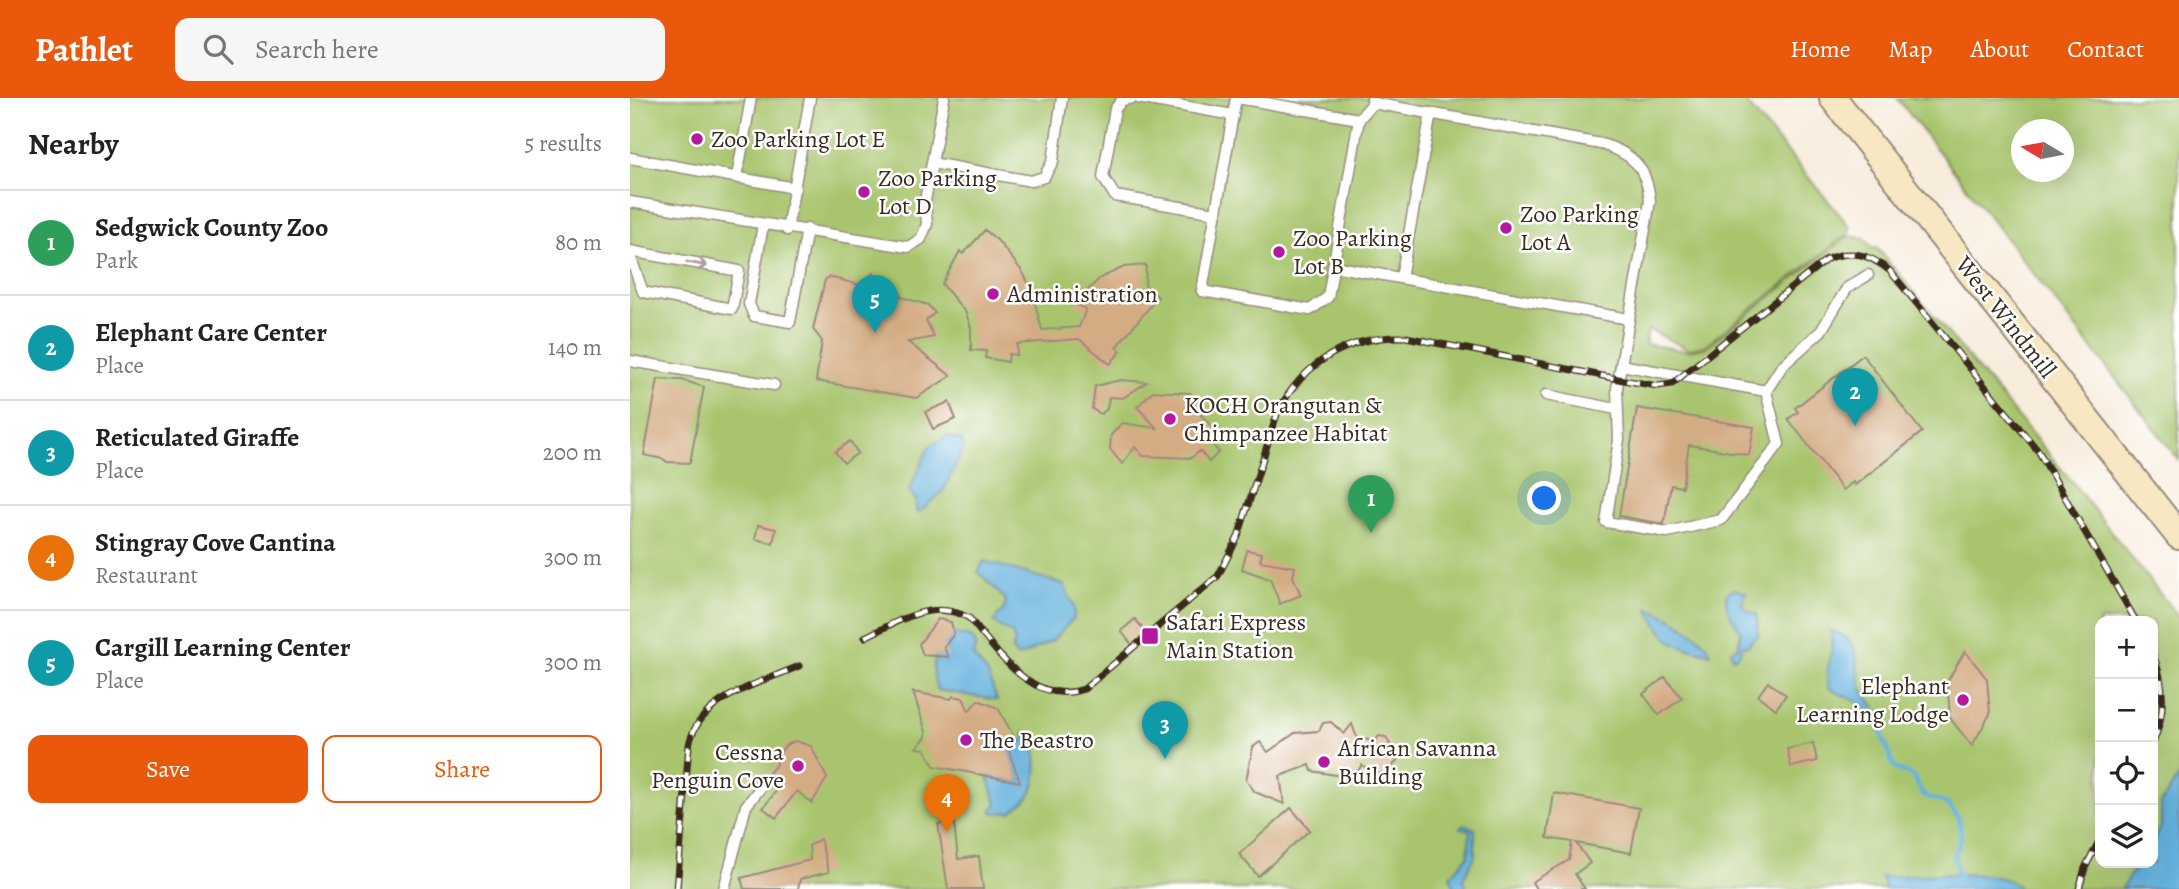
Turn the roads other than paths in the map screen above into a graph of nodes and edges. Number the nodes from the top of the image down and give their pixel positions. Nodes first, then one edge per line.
1 (751, 98) edge
2 (810, 98) edge
3 (944, 98) edge
4 (1062, 98) edge
5 (1132, 98) edge
6 (1138, 98) edge
7 (1237, 98) edge
8 (1833, 98) edge
9 (1372, 100) edge
10 (1277, 102) edge
11 (1431, 113) junction
12 (1233, 115) junction
13 (1359, 119) junction
14 (630, 158) edge
15 (932, 163) junction
16 (737, 177) junction
17 (795, 188) junction
18 (630, 202) edge
19 (1216, 213) junction
20 (763, 226) junction
21 (807, 229) junction
22 (787, 230) junction
23 (630, 253) edge
24 (1333, 266) junction
25 (1868, 275) dead end
26 (1401, 278) junction
27 (735, 290) junction
28 (751, 293) junction
29 (1629, 319) junction
30 (630, 361) edge
31 (1621, 365) junction
32 (774, 385) dead end
33 (1766, 391) junction
34 (1546, 396) dead end
35 (1616, 409) junction
36 (2179, 536) edge
37 (761, 787) dead end
38 (724, 889) edge

1 - 16 lane
2 - 17 lane
3 - 15 lane
4 - 15 lane
5 - 19 lane
6 - 12 lane
7 - 10 lane
7 - 12 lane
8 - 36 street, West Windmill
9 - 11 lane
9 - 13 lane
10 - 13 lane
11 - 26 lane
11 - 29 lane
12 - 19 lane
13 - 24 lane
14 - 16 lane
15 - 21 lane
16 - 17 lane
17 - 22 lane
18 - 20 lane
19 - 24 lane
20 - 22 lane
20 - 28 lane
21 - 22 lane
21 - 28 lane
23 -> 27 lane
23 - 27 lane
24 - 26 lane
25 - 33 lane
26 - 29 lane
27 - 28 lane
29 - 31 lane
30 - 32 lane
31 - 33 lane
31 - 35 lane
33 - 35 lane
34 - 35 lane
37 - 38 lane

